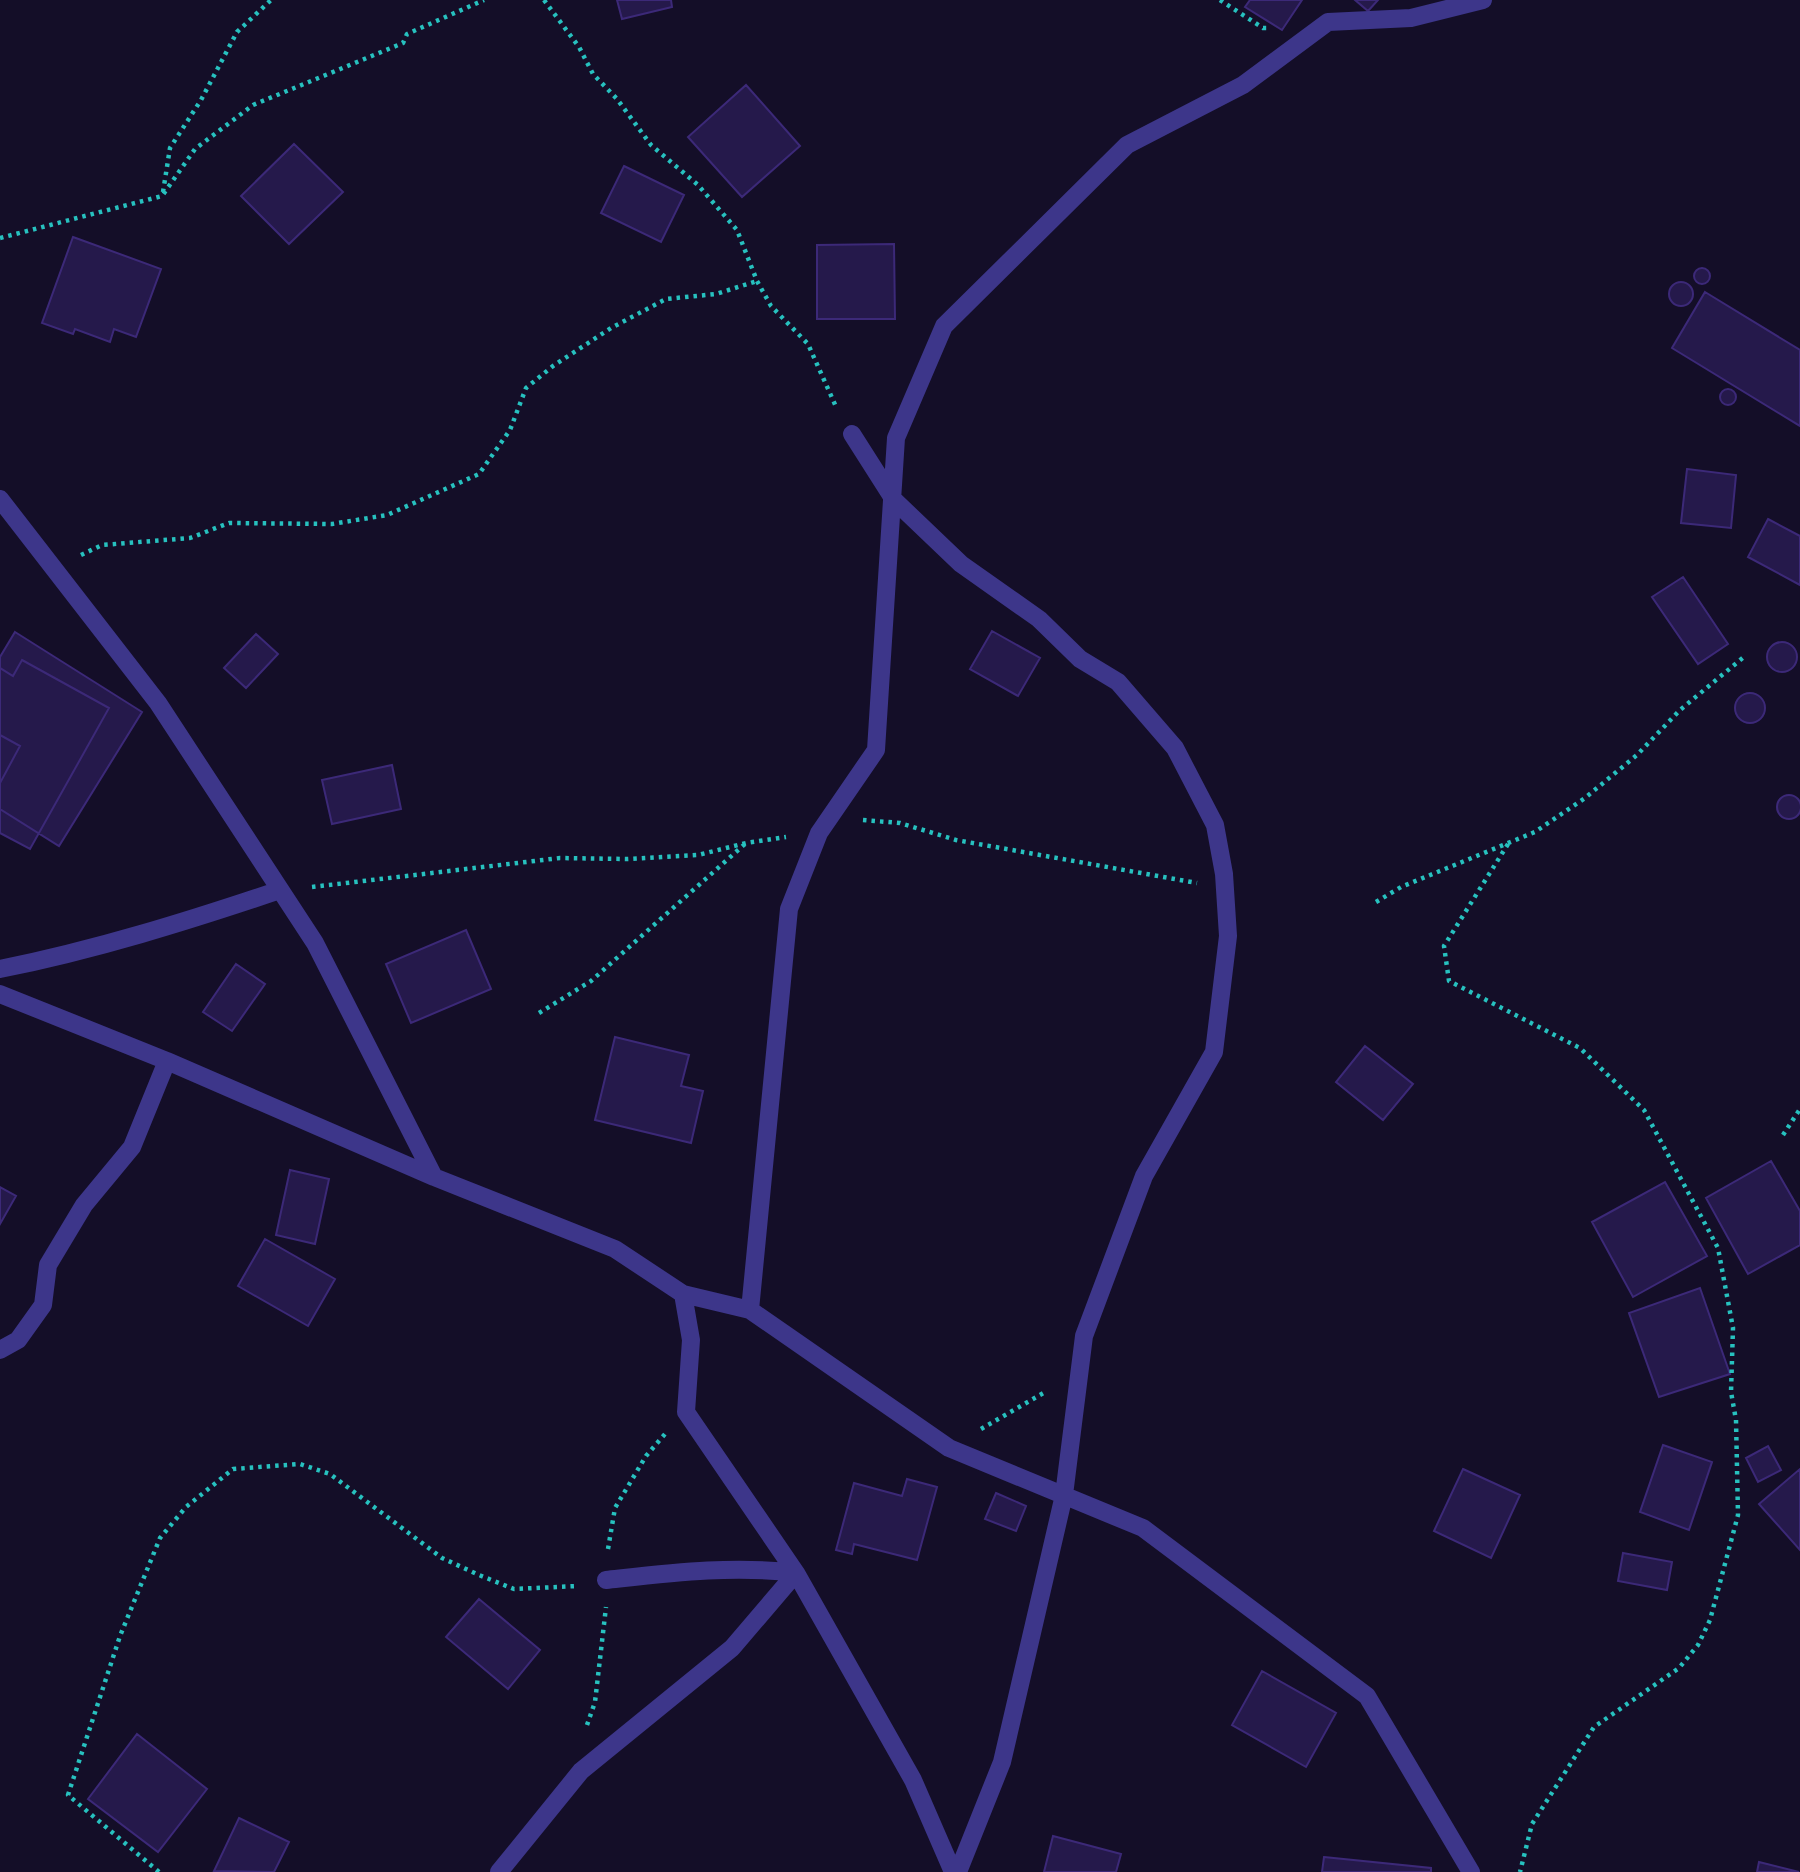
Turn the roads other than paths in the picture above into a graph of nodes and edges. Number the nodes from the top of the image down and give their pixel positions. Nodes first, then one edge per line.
1 (1483, 0) edge
2 (852, 434) road end
3 (0, 499) edge
4 (894, 500) junction
5 (280, 890) junction
6 (0, 969) edge
7 (0, 994) edge
8 (167, 1061) junction
9 (434, 1177) junction
10 (683, 1294) junction
11 (750, 1310) junction
12 (0, 1350) edge
13 (1064, 1495) junction
14 (796, 1573) junction
15 (606, 1580) road end
16 (499, 1872) edge
17 (955, 1872) edge
18 (1471, 1872) edge

1 - 4 street
2 - 4 street
3 - 5 street
4 - 11 street
4 - 13 street
5 - 6 street
5 - 9 street
7 - 8 street
8 - 9 street
8 - 12 street
9 - 10 street
10 - 11 street
10 - 14 street
11 - 13 street
13 - 17 street
13 - 18 street
14 - 15 street
14 - 16 street
14 - 17 street

